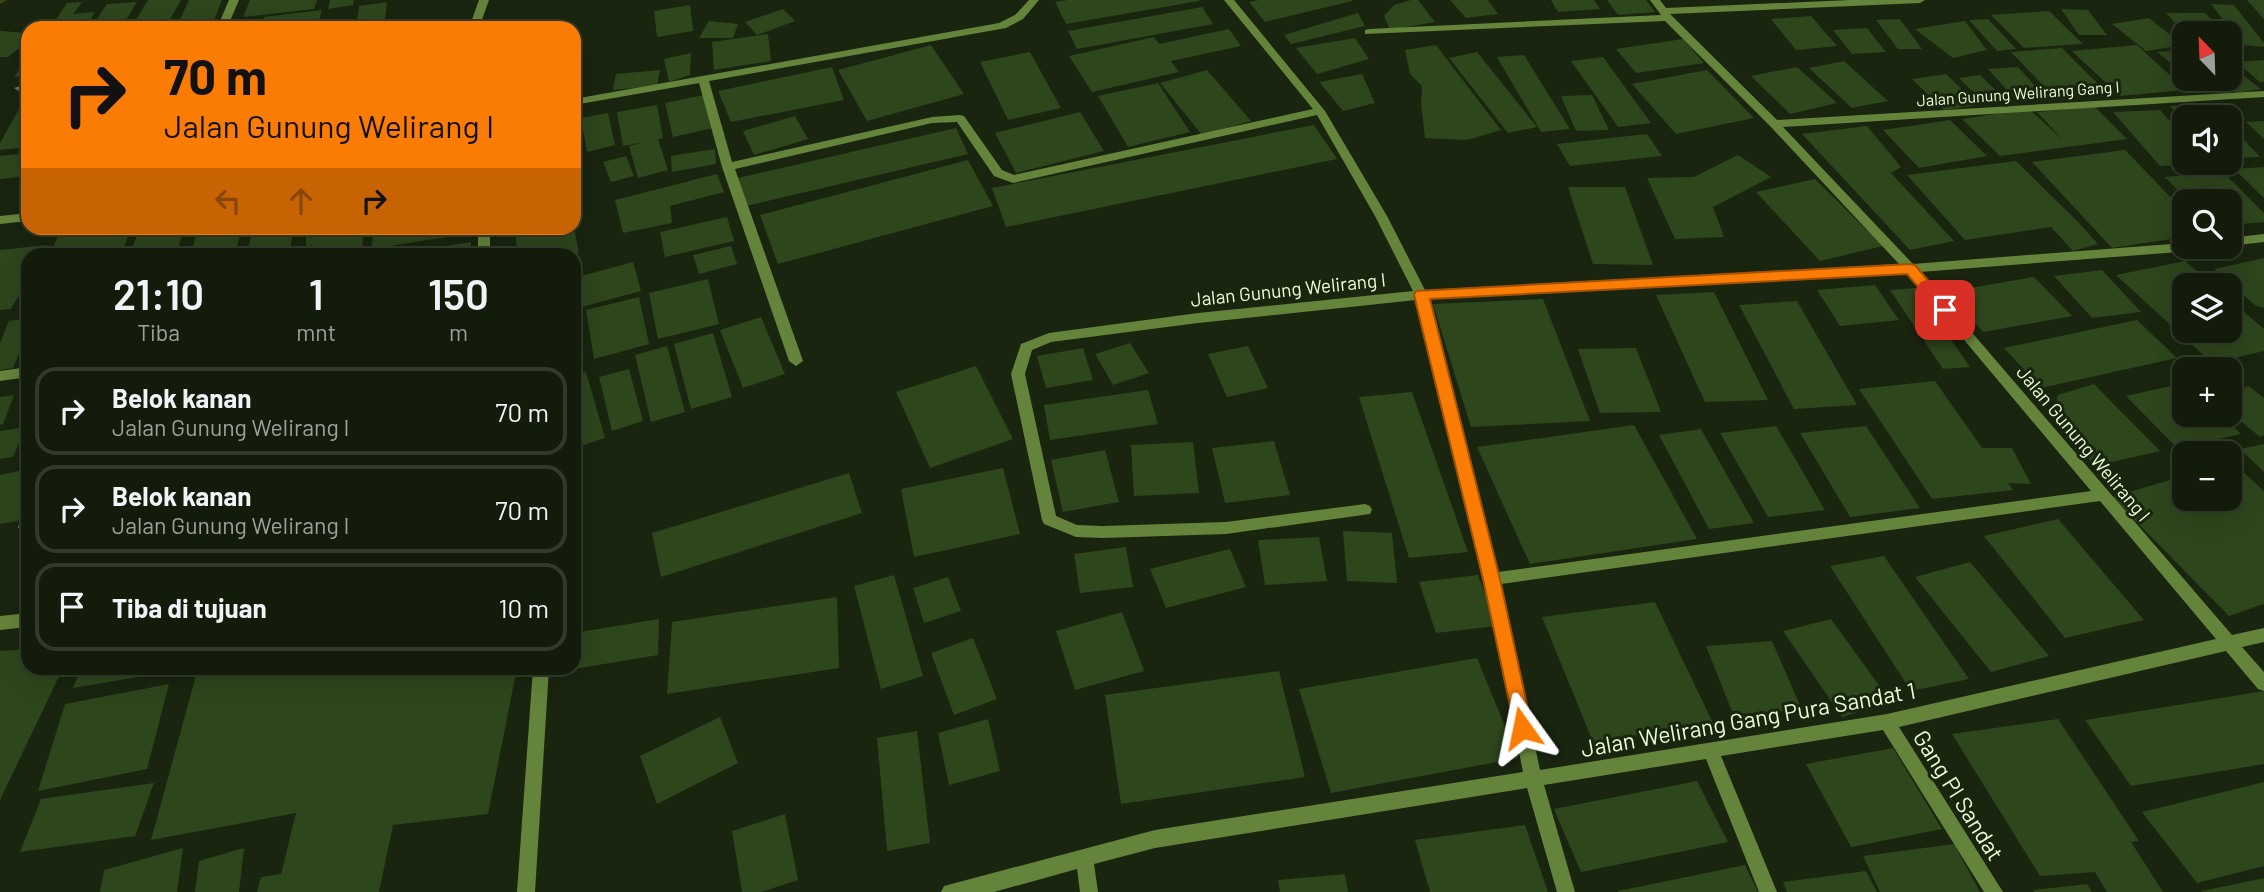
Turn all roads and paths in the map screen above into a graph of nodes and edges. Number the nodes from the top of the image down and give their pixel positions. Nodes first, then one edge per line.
1 (234, 0) edge
2 (484, 0) edge
3 (1034, 0) edge
4 (1228, 0) edge
5 (1656, 0) edge
6 (1920, 0) edge
7 (1666, 15) junction
8 (225, 21) edge
9 (476, 21) edge
10 (1368, 32) dead end
11 (703, 80) junction
12 (2264, 93) edge
13 (581, 101) edge
14 (1320, 111) junction
15 (1774, 124) junction
16 (728, 167) junction
17 (21, 218) edge
18 (0, 220) edge
19 (2264, 238) edge
20 (2242, 241) edge
21 (2172, 248) edge
22 (1910, 268) junction
23 (1421, 295) junction
24 (796, 361) dead end
25 (21, 373) edge
26 (0, 376) edge
27 (2102, 495) junction
28 (1365, 510) dead end
29 (1492, 579) junction
30 (21, 621) edge
31 (0, 623) edge
32 (2264, 635) edge
33 (2229, 643) junction
34 (541, 675) edge
35 (2264, 684) edge
36 (1886, 722) junction
37 (1710, 749) junction
38 (1532, 778) junction
39 (1084, 858) junction
40 (984, 889) edge
41 (526, 892) edge
42 (950, 892) edge
43 (1088, 892) edge
44 (1566, 892) edge
45 (1768, 892) edge
46 (1994, 892) edge

1 - 8 street
2 - 9 street
3 - 11 street
4 - 14 street
5 - 7 street
6 - 7 street
7 - 10 street
7 - 15 street
11 - 13 street
11 - 16 street
12 - 15 street, Jalan Gunung Welirang Gang I
14 - 16 street
14 - 23 street
15 - 22 street
16 - 24 street
17 - 18 street
19 - 20 street
21 - 22 street, Jalan Gunung Welirang I
22 - 23 street, Jalan Gunung Welirang I
22 - 27 street, Jalan Gunung Welirang I
23 - 28 street, Jalan Gunung Welirang I
23 - 29 street
25 - 26 street
27 - 29 street
27 - 33 street, Jalan Gunung Welirang I
29 - 38 street
30 - 31 street
32 - 33 street, Jalan Welirang Gang Pura Sandat 1
33 - 35 street, Jalan Gunung Welirang I
33 - 36 street, Jalan Welirang Gang Pura Sandat 1
34 - 41 street
36 - 37 street, Jalan Welirang Gang Pura Sandat 1
36 - 46 street, Gang Pl Sandat
37 - 38 street, Jalan Welirang Gang Pura Sandat 1
37 - 45 street
38 - 39 street, Jalan Welirang Gang Pura Sandat 1
38 - 44 street
39 - 40 street, Jalan Welirang Gang Pura Sandat 1
39 - 43 street
40 - 42 street, Jalan Welirang Gang Pura Sandat 1

